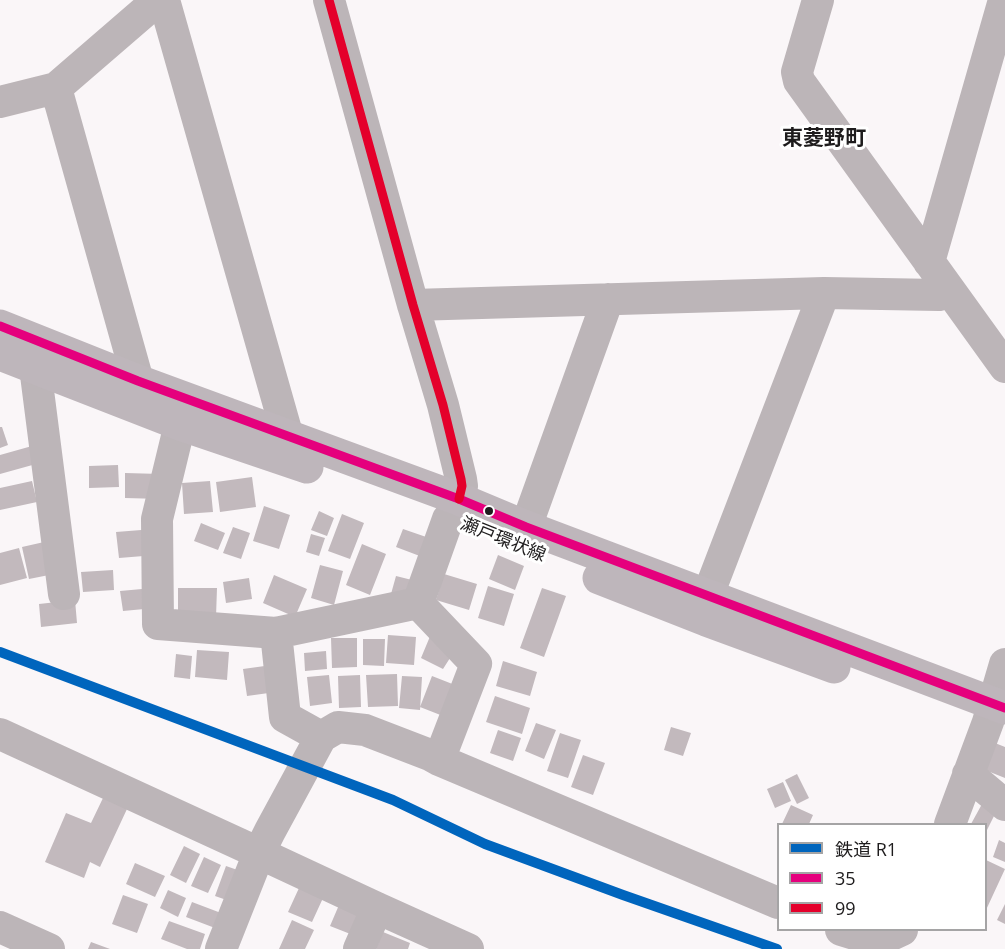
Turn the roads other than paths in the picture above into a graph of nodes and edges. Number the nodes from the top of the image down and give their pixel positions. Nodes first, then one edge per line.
1 (158, 0) edge
2 (164, 0) edge
3 (329, 0) edge
4 (818, 0) edge
5 (1004, 0) edge
6 (56, 88) junction
7 (0, 102) edge
8 (929, 262) junction
9 (950, 292) junction
10 (824, 293) junction
11 (608, 299) junction
12 (413, 305) junction
13 (0, 326) edge
14 (0, 354) edge
15 (35, 367) junction
16 (1005, 367) edge
17 (138, 381) junction
18 (180, 424) junction
19 (288, 437) junction
20 (453, 509) junction
21 (526, 526) junction
22 (64, 594) dead end
23 (708, 595) junction
24 (418, 603) junction
25 (276, 633) junction
26 (1005, 664) edge
27 (998, 716) edge
28 (0, 734) edge
29 (321, 736) junction
30 (439, 760) junction
31 (968, 774) junction
32 (1005, 805) edge
33 (951, 823) edge
34 (265, 842) junction
35 (777, 903) edge
36 (376, 908) junction
37 (0, 927) edge
38 (844, 931) edge
39 (900, 931) edge
40 (49, 949) edge
41 (221, 949) edge
42 (359, 949) edge
43 (468, 949) edge

1 - 6 street
2 - 19 street
3 - 12 street
4 - 8 street
5 - 8 street
6 - 7 street
6 - 17 street
8 - 9 street
9 - 10 street
9 - 16 street
10 - 11 street
10 - 23 street
11 - 12 street
11 - 21 street
12 - 20 street
13 - 17 main road, 瀬戸環状線
14 - 15 main road, 瀬戸環状線
15 - 18 main road, 瀬戸環状線
15 - 22 street
17 - 19 main road, 瀬戸環状線
18 - 20 main road, 瀬戸環状線
18 - 25 street
19 - 20 main road, 瀬戸環状線
20 - 21 main road, 瀬戸環状線
20 - 24 street
20 - 27 main road, 瀬戸環状線
21 - 23 main road, 瀬戸環状線
23 - 27 main road, 瀬戸環状線
24 - 25 street
24 - 30 street
25 - 29 street
26 - 27 street
27 - 31 street
28 - 34 street
29 - 30 street
29 - 34 street
30 - 35 street
31 - 32 street
31 - 33 street
34 - 36 street
34 - 41 street
36 - 42 street
36 - 43 street
37 - 40 street
38 - 39 street

